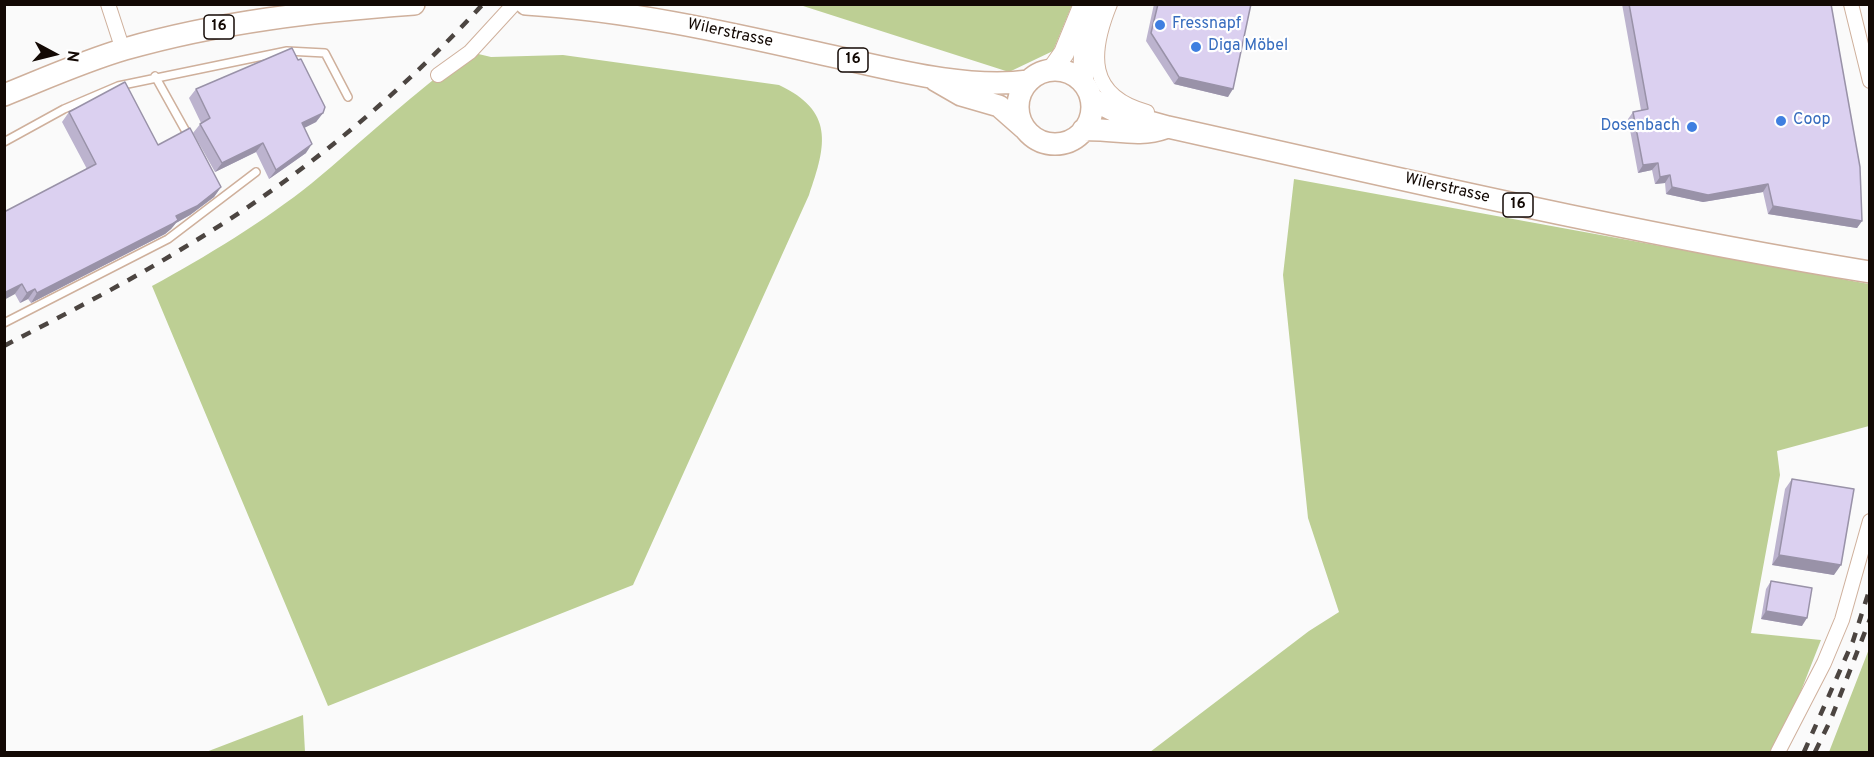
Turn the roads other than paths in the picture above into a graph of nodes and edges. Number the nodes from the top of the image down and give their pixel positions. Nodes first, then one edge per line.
1 (108, 4) edge
2 (414, 4) edge
3 (514, 4) edge
4 (526, 4) edge
5 (1084, 4) edge
6 (1100, 4) edge
7 (1110, 4) edge
8 (1851, 4) edge
9 (123, 50) junction
10 (1052, 70) junction
11 (438, 75) dead end
12 (155, 76) junction
13 (932, 78) junction
14 (1029, 81) junction
15 (1869, 81) edge
16 (1087, 91) junction
17 (4, 95) edge
18 (348, 97) dead end
19 (1168, 127) junction
20 (1024, 128) junction
21 (1083, 130) junction
22 (4, 142) edge
23 (195, 148) edge
24 (256, 172) dead end
25 (219, 189) edge
26 (224, 199) junction
27 (1869, 272) edge
28 (4, 323) edge
29 (1869, 521) edge
30 (1778, 753) edge

1 - 9 street
2 - 9 main road, 16
3 - 11 street
4 - 13 main road, Wilerstrasse / 16
5 - 10 main road
6 - 16 main road
7 - 19 street
8 - 15 street
9 - 17 main road, 16
10 - 14 main road
10 - 16 main road
12 - 18 lane
12 - 22 lane
12 - 23 lane
13 - 14 main road, Wilerstrasse / 16
13 - 20 main road, Wilerstrasse / 16
14 - 20 main road
16 - 19 main road, Wilerstrasse / 16
16 - 21 main road
19 - 21 main road, Wilerstrasse / 16
19 - 27 main road, Wilerstrasse / 16
20 - 21 main road
24 - 26 lane
25 - 26 lane
26 - 28 lane
29 - 30 street

